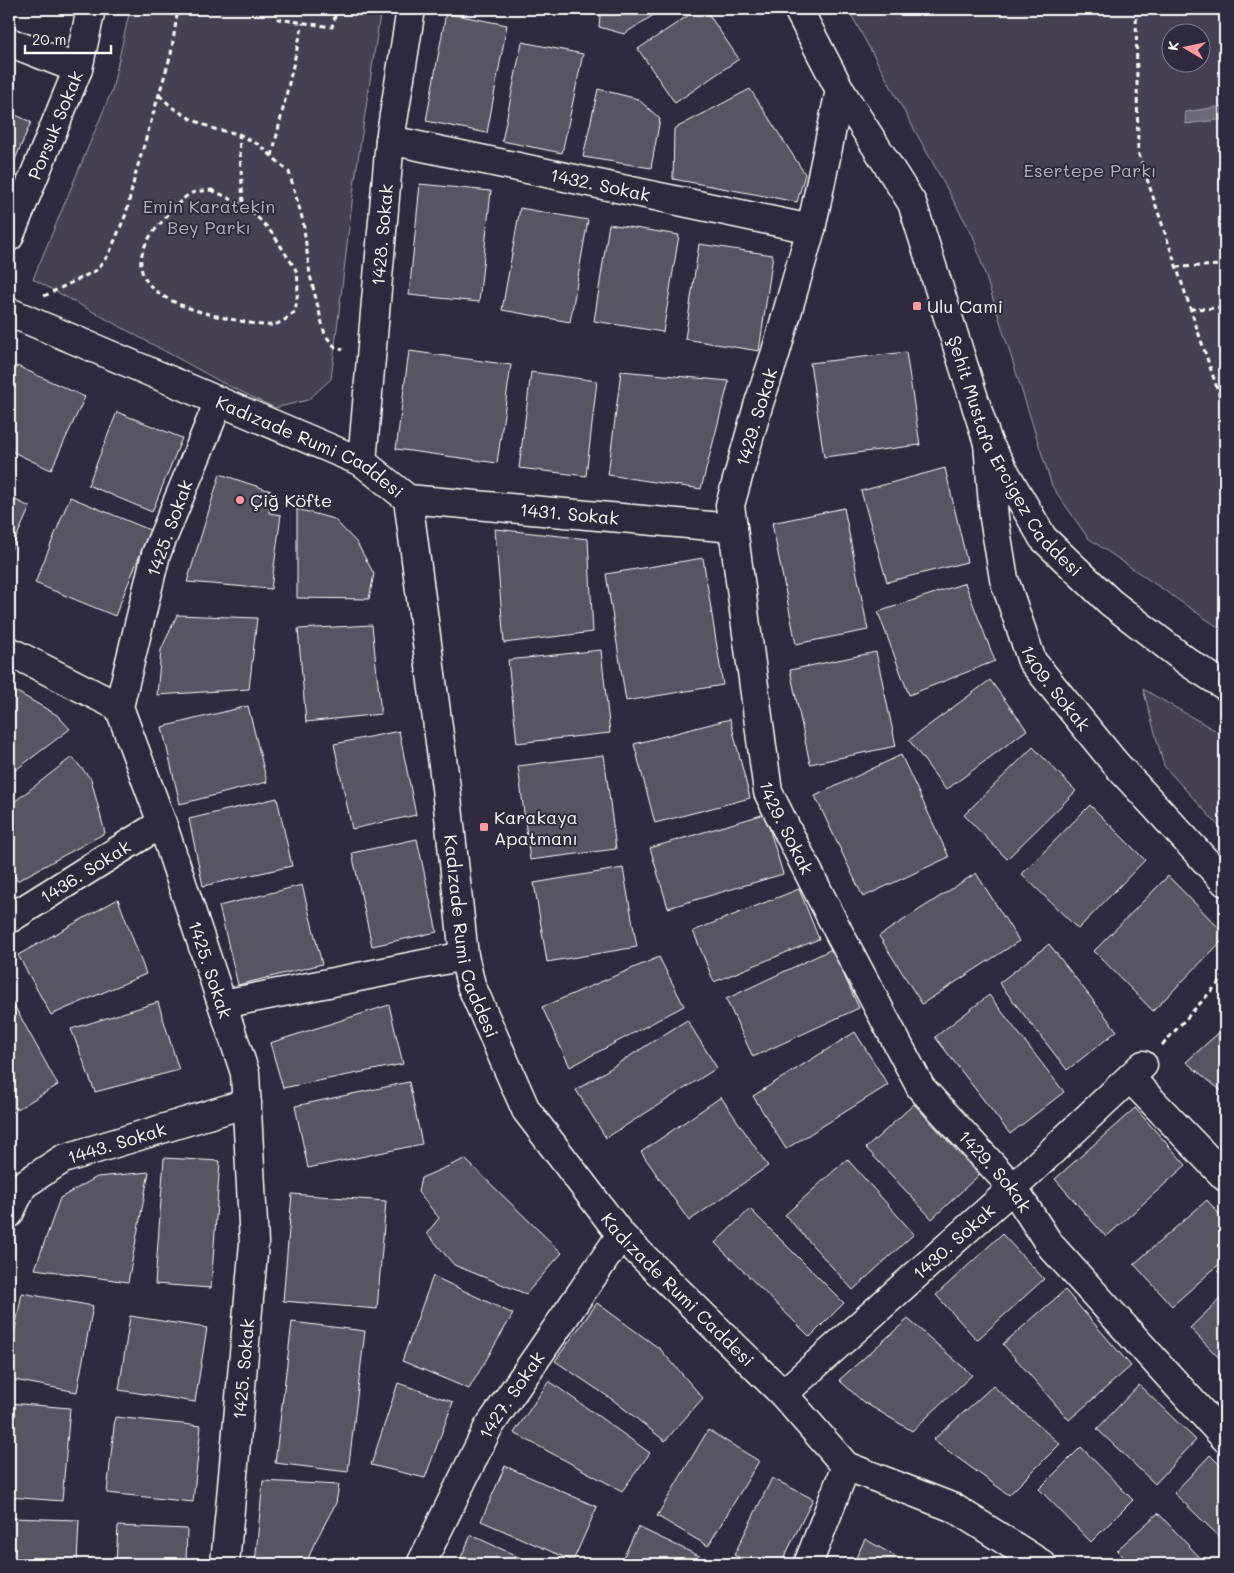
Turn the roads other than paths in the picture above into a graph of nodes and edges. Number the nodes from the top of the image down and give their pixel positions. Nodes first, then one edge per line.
1 (91, 9) edge
2 (411, 9) edge
3 (798, 9) edge
4 (9, 42) edge
5 (78, 69) junction
6 (840, 90) junction
7 (390, 140) junction
8 (811, 229) junction
9 (9, 237) edge
10 (9, 312) edge
11 (218, 401) junction
12 (988, 443) junction
13 (362, 462) junction
14 (408, 499) junction
15 (733, 528) junction
16 (9, 651) edge
17 (1225, 686) edge
18 (119, 707) junction
19 (162, 823) junction
20 (1225, 882) edge
21 (9, 919) edge
22 (464, 956) junction
23 (223, 1004) junction
24 (247, 1102) junction
25 (1225, 1177) edge
26 (1013, 1188) junction
27 (9, 1214) edge
28 (621, 1235) junction
29 (783, 1394) junction
30 (1225, 1438) edge
31 (846, 1466) junction
32 (225, 1564) edge
33 (421, 1564) edge
34 (808, 1564) edge
35 (1042, 1564) edge

1 - 5 street, Porsuk Sokak
2 - 7 street, 1428. Sokak
3 - 6 street, Şehit Mustafa Ercigez Caddesi
4 - 5 street
5 - 9 street, Porsuk Sokak
6 - 8 street, 1429. Sokak
6 - 12 street, Şehit Mustafa Ercigez Caddesi
7 - 8 street, 1432. Sokak
7 - 13 street, 1428. Sokak
8 - 15 street, 1429. Sokak
10 - 11 street, Kadızade Rumi Caddesi
11 - 13 street, Kadızade Rumi Caddesi
11 - 18 street, 1425. Sokak
12 - 17 street, Şehit Mustafa Ercigez Caddesi
12 - 20 street, 1409. Sokak
13 - 14 street, Kadızade Rumi Caddesi
14 - 15 street, 1431. Sokak
14 - 22 street, Kadızade Rumi Caddesi
15 - 26 street, 1429. Sokak
16 - 18 street
18 - 19 street, 1425. Sokak
19 - 21 street, 1436. Sokak
19 - 23 street, 1425. Sokak
22 - 23 street
22 - 28 street, Kadızade Rumi Caddesi
23 - 24 street, 1425. Sokak
24 - 27 street, 1443. Sokak
24 - 32 street, 1425. Sokak
25 - 26 street, 1430. Sokak
26 - 29 street, 1430. Sokak
26 - 30 street, 1429. Sokak
28 - 29 street, Kadızade Rumi Caddesi
28 - 33 street, 1427. Sokak
29 - 31 street, Kadızade Rumi Caddesi
31 - 34 street
31 - 35 street, Kadızade Rumi Caddesi

